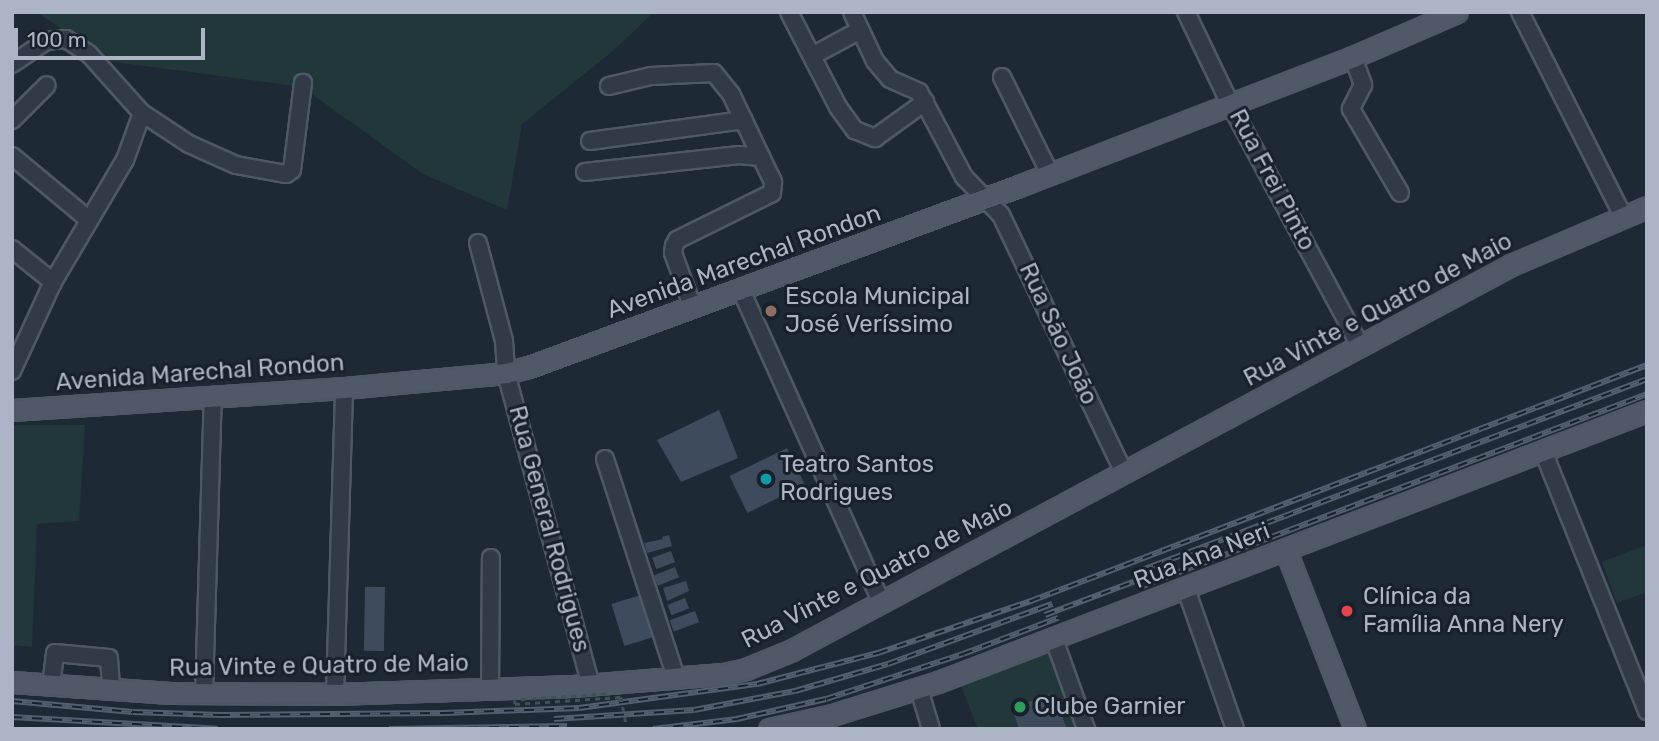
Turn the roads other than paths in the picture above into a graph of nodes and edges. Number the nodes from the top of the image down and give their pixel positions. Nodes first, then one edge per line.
1 (789, 12) edge
2 (852, 12) edge
3 (1186, 12) edge
4 (1457, 12) edge
5 (1520, 12) edge
6 (860, 30) junction
7 (811, 56) junction
8 (1353, 57) junction
9 (12, 64) edge
10 (1002, 77) dead end
11 (303, 83) dead end
12 (47, 85) dead end
13 (609, 86) dead end
14 (925, 102) junction
15 (1230, 104) junction
16 (142, 113) junction
17 (12, 120) edge
18 (744, 120) junction
19 (590, 141) dead end
20 (12, 156) edge
21 (761, 157) junction
22 (585, 172) dead end
23 (1050, 174) junction
24 (1400, 193) dead end
25 (986, 198) junction
26 (1647, 207) edge
27 (1623, 216) junction
28 (88, 219) junction
29 (478, 243) dead end
30 (12, 249) edge
31 (53, 282) junction
32 (741, 290) junction
33 (693, 308) junction
34 (1361, 347) junction
35 (12, 371) edge
36 (506, 373) junction
37 (344, 388) junction
38 (213, 398) junction
39 (12, 410) edge
40 (1647, 411) edge
41 (1544, 451) junction
42 (605, 459) dead end
43 (1124, 474) junction
44 (1286, 551) junction
45 (491, 558) dead end
46 (1186, 589) junction
47 (881, 603) junction
48 (1054, 639) junction
49 (676, 678) junction
50 (12, 682) edge
51 (51, 686) junction
52 (490, 689) junction
53 (598, 689) junction
54 (919, 689) junction
55 (111, 690) junction
56 (204, 693) junction
57 (335, 694) junction
58 (1647, 711) edge
59 (769, 729) edge
60 (931, 729) edge
61 (1086, 729) edge
62 (1235, 729) edge
63 (1355, 729) edge

1 - 7 street
2 - 6 street
3 - 15 street, Rua Frei Pinto
4 - 8 main road, Avenida Marechal Rondon
5 - 27 street
6 - 7 street
6 - 14 street
7 - 14 street
8 - 15 main road, Avenida Marechal Rondon
8 - 24 street
9 - 16 street
10 - 23 street
11 - 16 street
12 - 17 street
13 - 18 street
14 - 25 street, Rua São João
15 - 23 main road, Avenida Marechal Rondon
15 - 34 street, Rua Frei Pinto
16 - 28 street
18 - 19 street
18 - 21 street
20 - 28 street
21 - 22 street
21 - 33 street
23 - 25 main road, Avenida Marechal Rondon
25 - 32 main road, Avenida Marechal Rondon
25 - 43 street, Rua São João
26 - 27 main road, Rua Vinte e Quatro de Maio
27 - 34 main road, Rua Vinte e Quatro de Maio
28 - 31 street
29 - 36 street, Rua General Rodrigues
30 - 31 street
31 - 35 street
32 - 33 main road, Avenida Marechal Rondon
32 - 47 street
33 - 36 main road, Avenida Marechal Rondon
34 - 43 main road, Rua Vinte e Quatro de Maio
36 - 37 main road, Avenida Marechal Rondon
36 - 53 street, Rua General Rodrigues
37 - 38 main road, Avenida Marechal Rondon
37 - 57 street
38 - 39 main road, Avenida Marechal Rondon
38 - 56 street
40 - 41 main road, Rua Ana Neri
41 - 44 main road, Rua Ana Neri
41 - 58 street
42 - 49 street
43 - 47 main road, Rua Vinte e Quatro de Maio
44 - 46 main road, Rua Ana Neri
44 - 63 main road
45 - 52 street
46 - 48 main road, Rua Ana Neri
46 - 62 street
47 - 49 main road, Rua Vinte e Quatro de Maio
48 - 54 main road, Rua Ana Neri
48 - 61 street
49 - 53 main road, Rua Vinte e Quatro de Maio
50 - 51 main road, Rua Vinte e Quatro de Maio
51 - 55 main road, Rua Vinte e Quatro de Maio
51 - 55 street
52 - 53 main road, Rua Vinte e Quatro de Maio
52 - 57 main road, Rua Vinte e Quatro de Maio
54 - 59 main road, Rua Ana Neri
54 - 60 street
55 - 56 main road, Rua Vinte e Quatro de Maio
56 - 57 main road, Rua Vinte e Quatro de Maio

